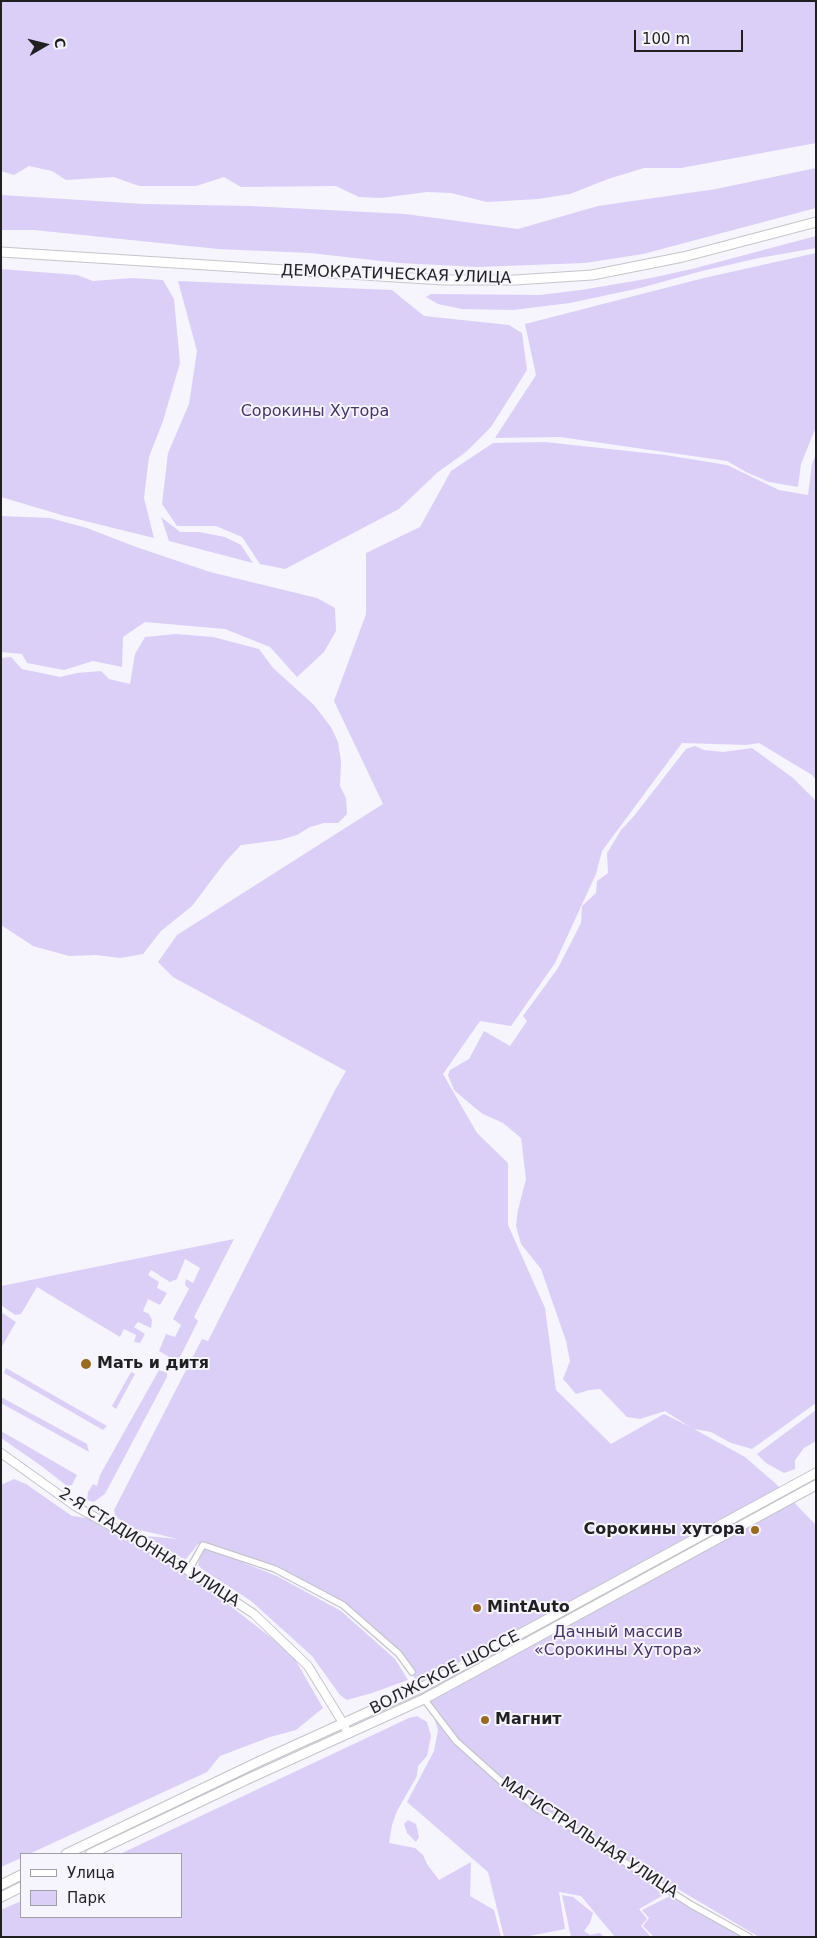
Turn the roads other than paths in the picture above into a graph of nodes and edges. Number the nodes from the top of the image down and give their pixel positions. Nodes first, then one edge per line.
1 (816, 222) edge
2 (1, 252) edge
3 (1, 1453) edge
4 (816, 1473) edge
5 (816, 1485) edge
6 (189, 1570) junction
7 (412, 1672) dead end
8 (424, 1699) junction
9 (343, 1723) junction
10 (348, 1734) junction
11 (68, 1853) edge
12 (92, 1853) edge
13 (20, 1876) edge
14 (1, 1885) edge
15 (20, 1888) edge
16 (1, 1897) edge
17 (749, 1937) edge

1 - 2 main road, ДЕМОКРАТИЧЕСКАЯ УЛИЦА
3 - 6 main road, 2-Я СТАДИОННАЯ УЛИЦА
4 - 9 main road, ВОЛЖСКОЕ ШОССЕ
5 - 8 main road, ВОЛЖСКОЕ ШОССЕ
6 - 7 street
6 - 9 main road, 2-Я СТАДИОННАЯ УЛИЦА
8 - 10 main road, ВОЛЖСКОЕ ШОССЕ
8 - 17 street, МАГИСТРАЛЬНАЯ УЛИЦА
9 - 10 main road, 2-Я СТАДИОННАЯ УЛИЦА
9 - 11 main road, ВОЛЖСКОЕ ШОССЕ
10 - 12 main road, ВОЛЖСКОЕ ШОССЕ
13 - 14 main road
15 - 16 main road

